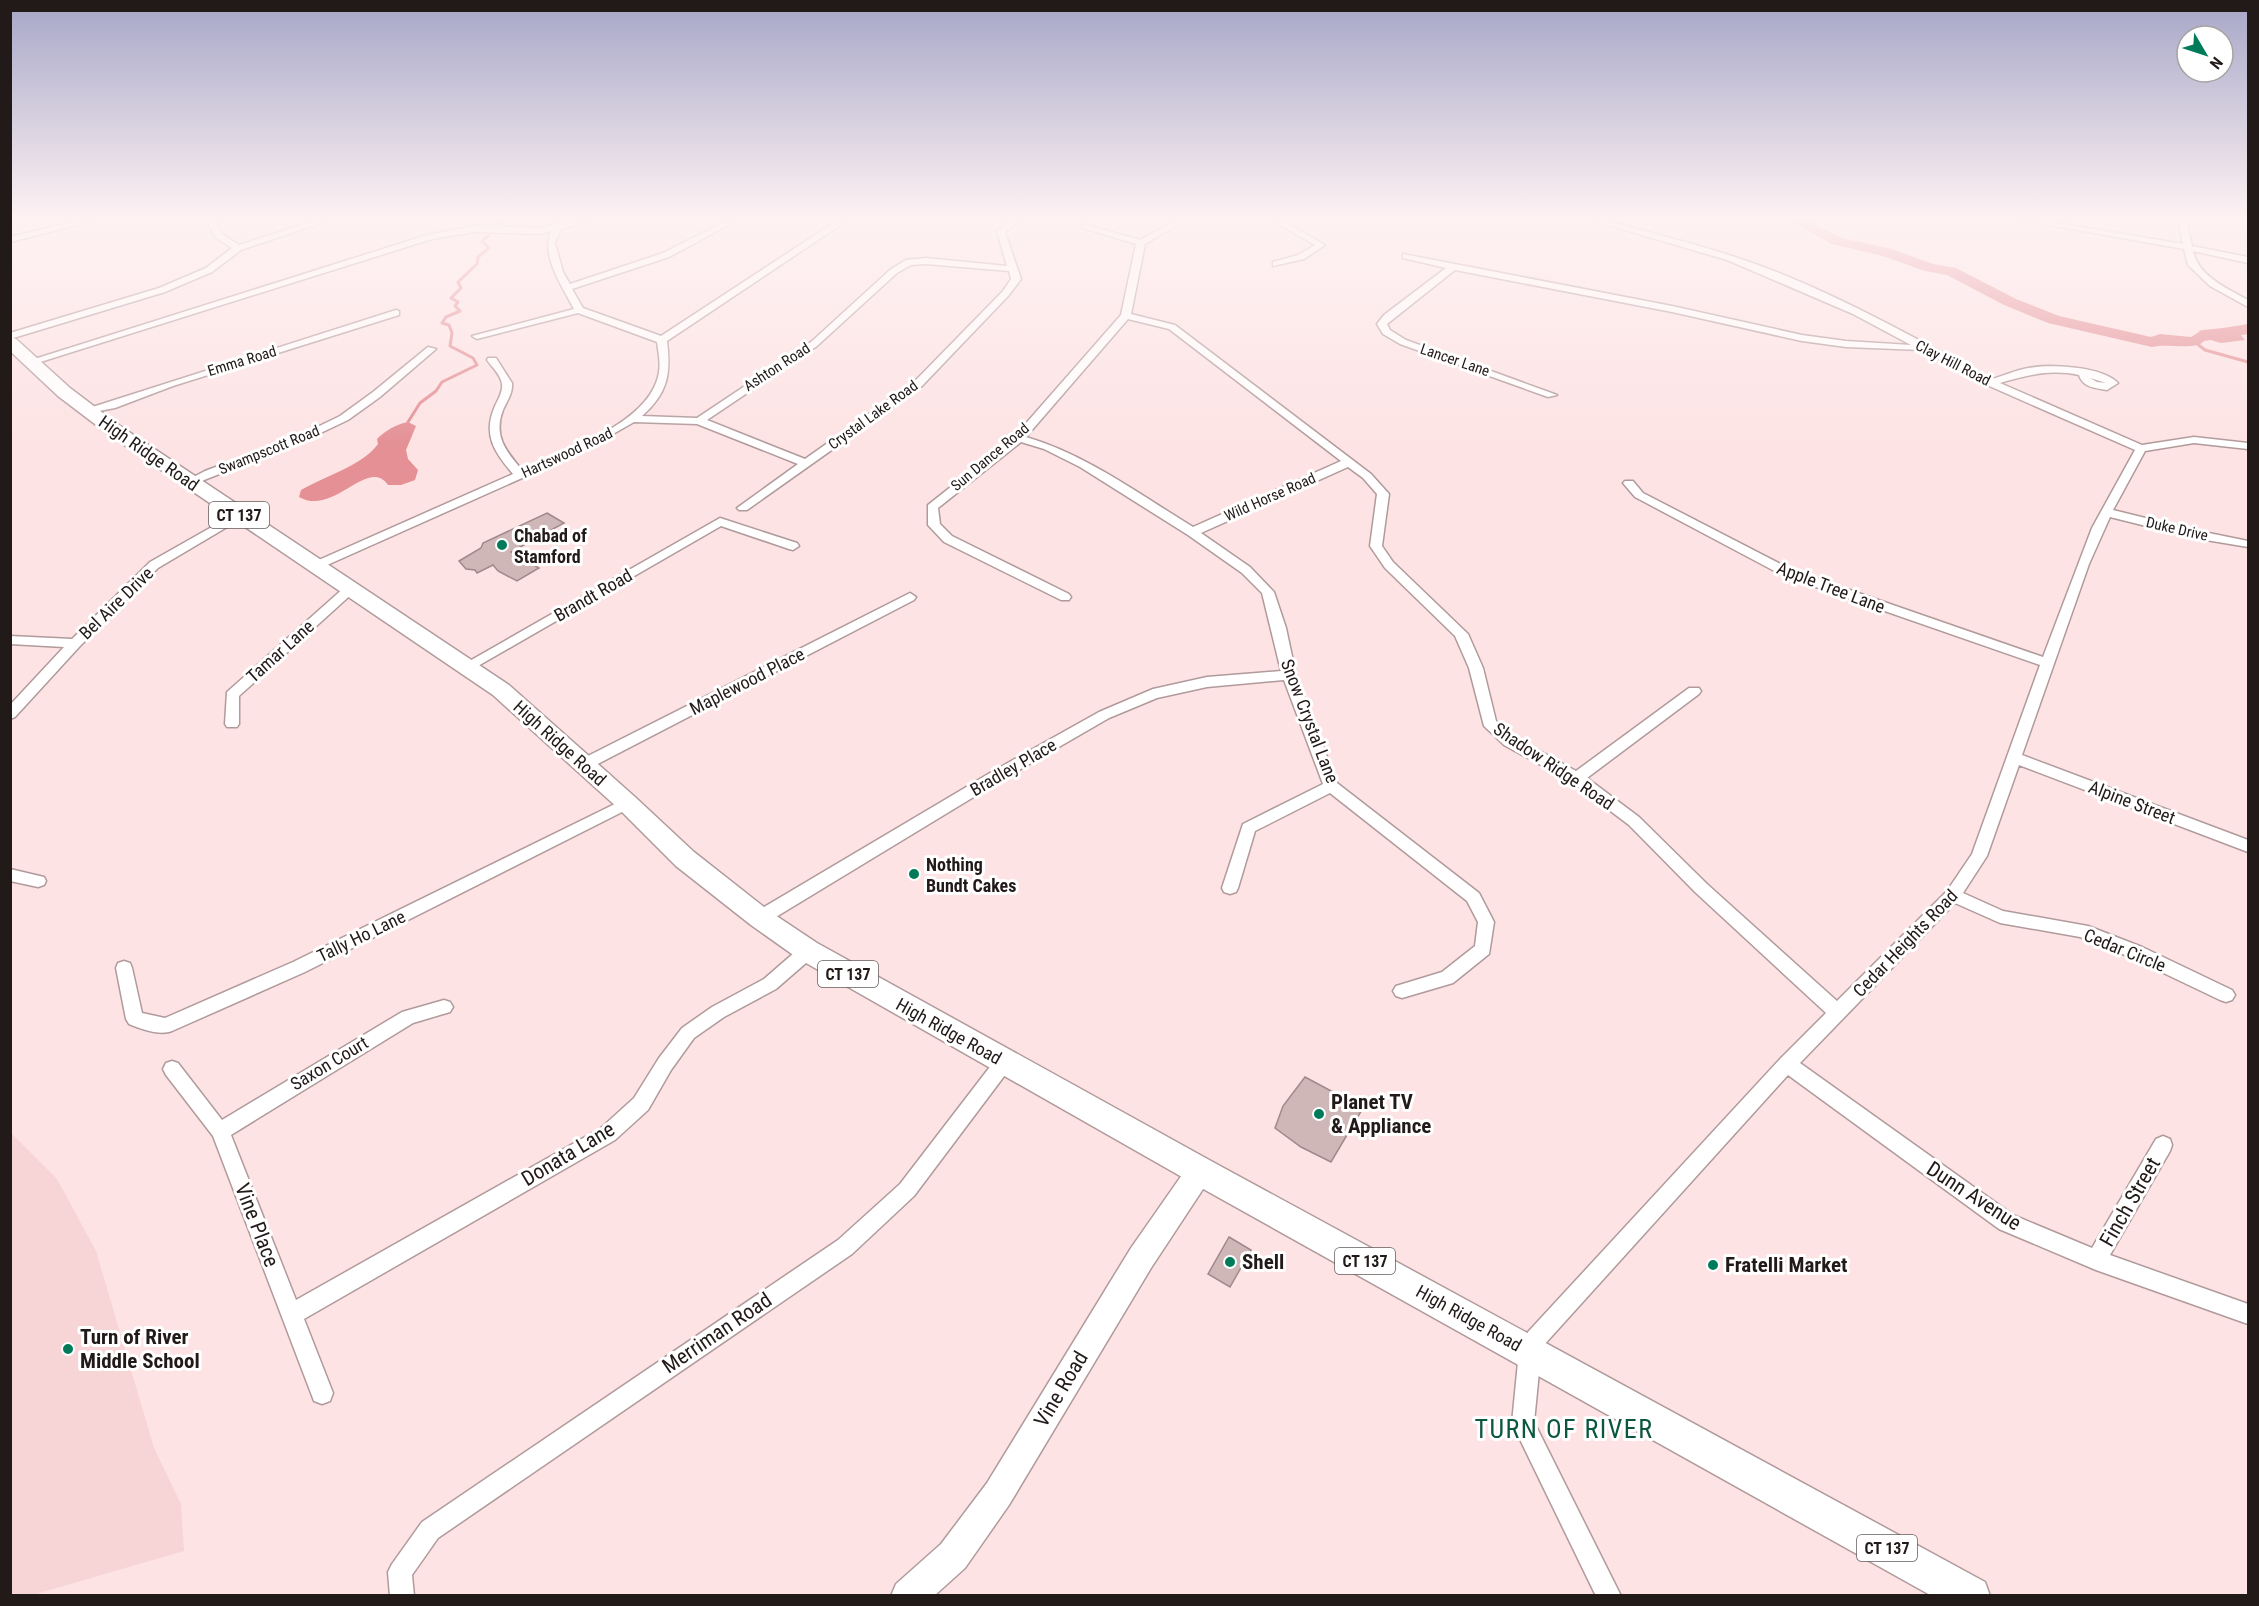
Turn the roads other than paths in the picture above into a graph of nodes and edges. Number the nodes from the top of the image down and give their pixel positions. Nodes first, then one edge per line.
1 (142, 295) edge
2 (245, 295) edge
3 (572, 295) edge
4 (730, 295) edge
5 (868, 295) edge
6 (1004, 295) edge
7 (1130, 295) edge
8 (1416, 295) edge
9 (1599, 295) edge
10 (1816, 295) edge
11 (2232, 295) edge
12 (2248, 304) edge
13 (579, 310) junction
14 (396, 312) dead end
15 (1126, 316) junction
16 (10, 336) edge
17 (477, 336) dead end
18 (662, 340) junction
19 (10, 342) edge
20 (1923, 348) junction
21 (431, 349) dead end
22 (492, 360) dead end
23 (30, 362) junction
24 (2084, 374) dead end
25 (1991, 383) junction
26 (1552, 395) dead end
27 (87, 410) junction
28 (633, 419) junction
29 (699, 421) junction
30 (1019, 438) junction
31 (2248, 446) edge
32 (2141, 449) junction
33 (1349, 462) junction
34 (806, 463) junction
35 (520, 475) junction
36 (190, 482) junction
37 (1629, 483) dead end
38 (743, 508) dead end
39 (2106, 512) junction
40 (240, 515) junction
41 (1192, 532) junction
42 (2248, 544) edge
43 (793, 546) dead end
44 (315, 566) junction
45 (350, 589) junction
46 (910, 597) dead end
47 (1065, 597) dead end
48 (10, 640) edge
49 (75, 643) junction
50 (2048, 663) junction
51 (466, 667) junction
52 (1289, 675) junction
53 (1694, 691) dead end
54 (10, 714) edge
55 (232, 724) dead end
56 (2015, 758) junction
57 (583, 765) junction
58 (1577, 778) junction
59 (1331, 786) junction
60 (627, 803) junction
61 (2248, 846) edge
62 (10, 875) edge
63 (38, 881) dead end
64 (1230, 888) dead end
65 (1953, 895) junction
66 (760, 918) junction
67 (808, 951) junction
68 (124, 968) dead end
69 (1402, 991) dead end
70 (2226, 995) dead end
71 (444, 1007) dead end
72 (1838, 1013) junction
73 (1005, 1061) junction
74 (1786, 1064) junction
75 (172, 1069) dead end
76 (220, 1131) junction
77 (2163, 1145) dead end
78 (1200, 1171) junction
79 (2096, 1260) junction
80 (2248, 1314) edge
81 (291, 1315) junction
82 (1530, 1352) junction
83 (322, 1392) dead end
84 (401, 1584) edge
85 (908, 1596) edge
86 (1610, 1596) edge
87 (1971, 1596) edge

1 - 16 street
2 - 23 street
3 - 13 street
4 - 18 street
5 - 29 street, Ashton Road
6 - 34 street, Crystal Lake Road
7 - 15 street, Sun Dance Road
8 - 26 street, Lancer Lane
9 - 20 street
10 - 20 street, Clay Hill Road
11 - 12 street
13 - 17 street
13 - 18 street
14 - 27 street, Emma Road
15 - 30 street, Sun Dance Road
15 - 33 street, Shadow Ridge Road
18 - 28 street, Hartswood Road
19 - 23 main road, High Ridge Road / CT 137
20 - 25 street, Clay Hill Road
21 - 36 street, Swampscott Road
22 - 35 street
23 - 27 main road, High Ridge Road / CT 137
24 - 25 street
25 - 32 street, Clay Hill Road
27 - 36 main road, High Ridge Road / CT 137
28 - 29 street
28 - 35 street, Hartswood Road
29 - 34 street
30 - 41 street, Snow Crystal Lane
30 - 47 street, Sun Dance Road
31 - 32 street
32 - 39 street, Cedar Heights Road
33 - 41 street, Wild Horse Road
33 - 58 street, Shadow Ridge Road
34 - 38 street, Crystal Lake Road
35 - 44 street, Hartswood Road
36 - 40 main road, High Ridge Road / CT 137
37 - 50 street, Apple Tree Lane
39 - 42 street, Duke Drive
39 - 50 street, Cedar Heights Road
40 - 44 main road, High Ridge Road / CT 137
40 - 49 street, Bel Aire Drive
41 - 52 street, Snow Crystal Lane
43 - 51 street, Brandt Road
44 - 45 main road, High Ridge Road / CT 137
45 - 51 main road, High Ridge Road / CT 137
45 - 55 street, Tamar Lane
46 - 57 street, Maplewood Place
48 - 49 street
49 - 54 street, Bel Aire Drive
50 - 56 street, Cedar Heights Road
51 - 57 main road, High Ridge Road / CT 137
52 - 59 street, Snow Crystal Lane
52 - 66 street, Bradley Place
53 - 58 street
56 - 61 street, Alpine Street
56 - 65 street, Cedar Heights Road
57 - 60 main road, High Ridge Road / CT 137
58 - 72 street, Shadow Ridge Road
59 - 64 street
59 - 69 street, Snow Crystal Lane
60 - 66 main road, High Ridge Road / CT 137
60 - 68 street, Tally Ho Lane
62 - 63 street
65 - 70 street, Cedar Circle
65 - 72 street, Cedar Heights Road
66 - 67 main road, High Ridge Road / CT 137
67 - 73 main road, High Ridge Road / CT 137
67 - 81 street, Donata Lane
71 - 76 street, Saxon Court
72 - 74 street, Cedar Heights Road
73 - 78 main road, High Ridge Road / CT 137
73 - 84 street, Merriman Road
74 - 79 street, Dunn Avenue
74 - 82 street, Cedar Heights Road
75 - 76 street, Vine Place
76 - 81 street, Vine Place
77 - 79 street, Finch Street
78 - 82 main road, High Ridge Road / CT 137
78 - 85 street, Vine Road
79 - 80 street, Dunn Avenue
81 - 83 street, Vine Place
82 - 86 street
82 - 87 main road, High Ridge Road / CT 137

